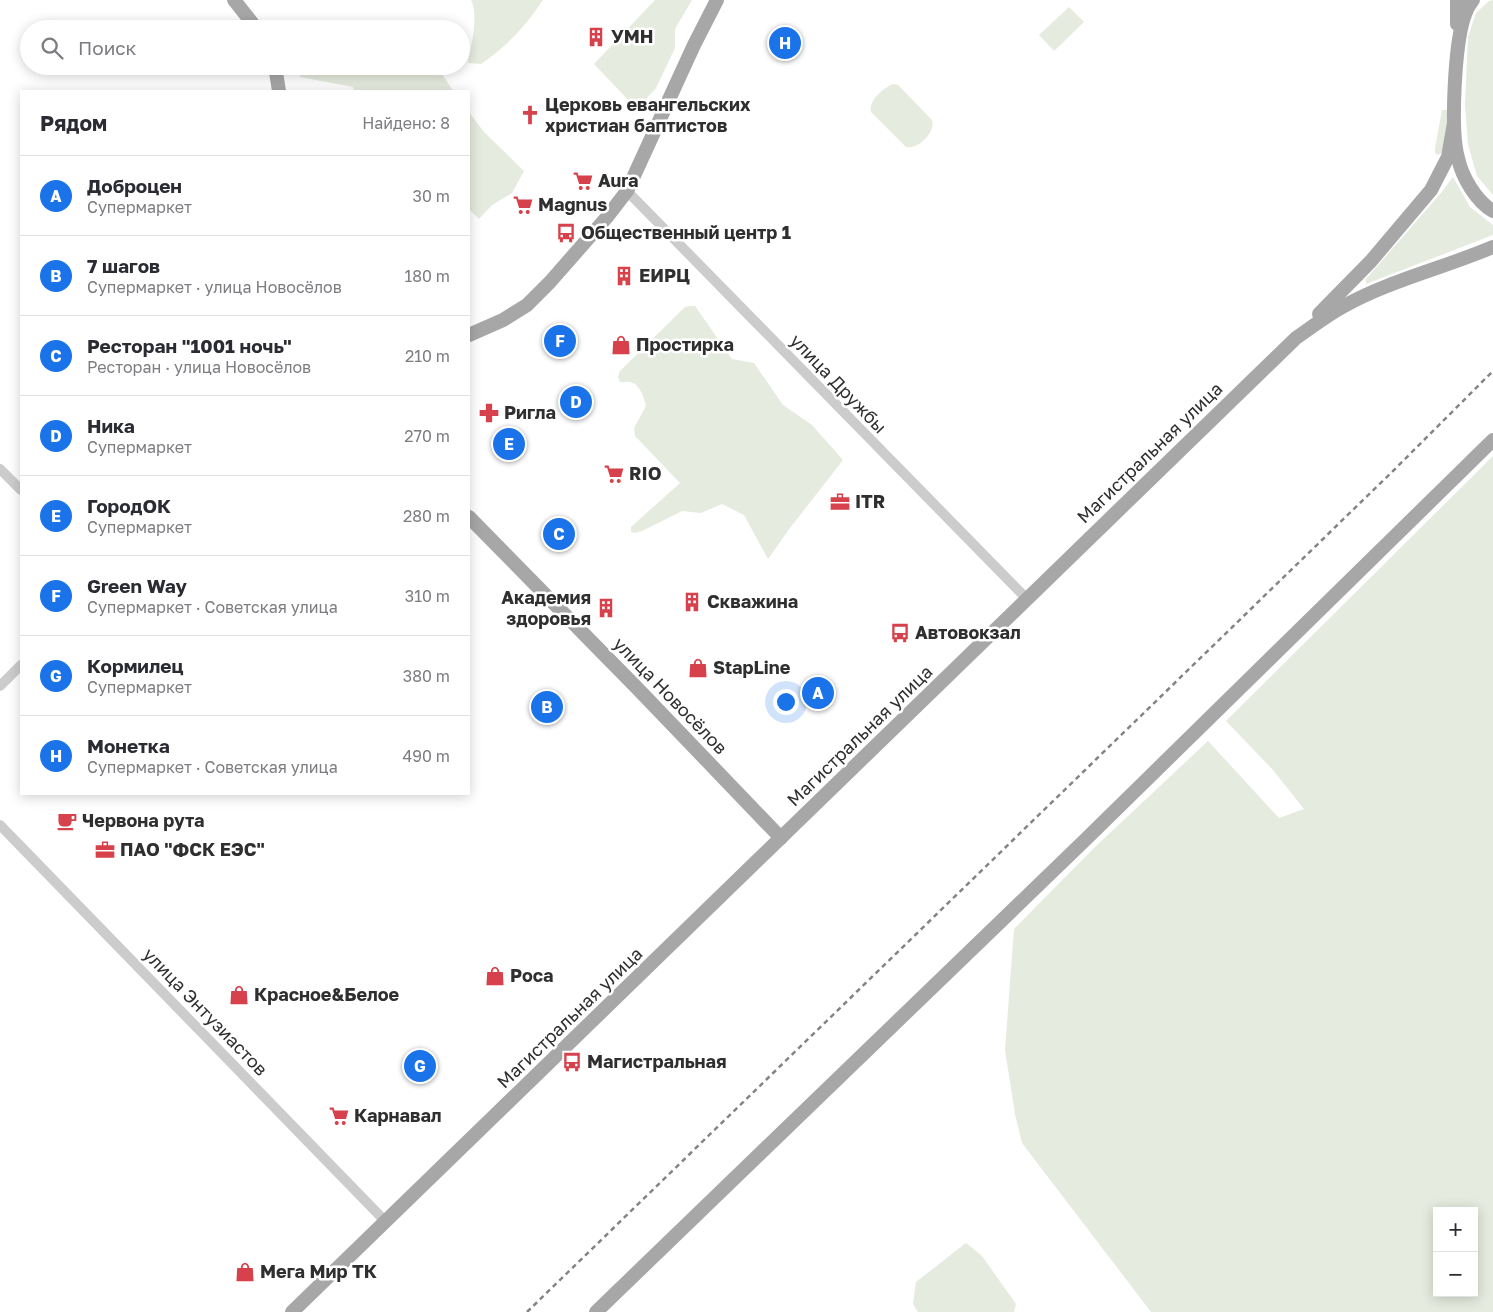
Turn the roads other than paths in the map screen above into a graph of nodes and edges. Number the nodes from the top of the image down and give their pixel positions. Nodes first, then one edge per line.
1 (234, 0) edge
2 (717, 0) edge
3 (1457, 0) edge
4 (1473, 0) edge
5 (250, 20) edge
6 (1458, 54) junction
7 (276, 75) edge
8 (279, 90) edge
9 (1454, 123) junction
10 (626, 191) junction
11 (1493, 212) edge
12 (1493, 247) edge
13 (470, 335) edge
14 (1296, 338) junction
15 (1493, 440) edge
16 (0, 469) edge
17 (20, 489) edge
18 (470, 518) edge
19 (1027, 599) junction
20 (20, 666) edge
21 (0, 686) edge
22 (0, 825) edge
23 (781, 838) junction
24 (386, 1222) junction
25 (292, 1312) edge
26 (596, 1312) edge

1 - 5 main road
2 - 10 main road
3 - 6 main road
4 - 6 main road
6 - 9 main road
7 - 8 main road
9 - 11 main road
9 - 14 main road
10 - 13 main road
10 - 19 street, улица Дружбы
12 - 14 main road, Магистральная улица
14 - 19 main road, Магистральная улица
15 - 26 main road
16 - 17 street
18 - 23 main road, улица Новосёлов
19 - 23 main road, Магистральная улица
20 - 21 street
22 - 24 street, улица Энтузиастов
23 - 24 main road, Магистральная улица
24 - 25 main road, Магистральная улица

